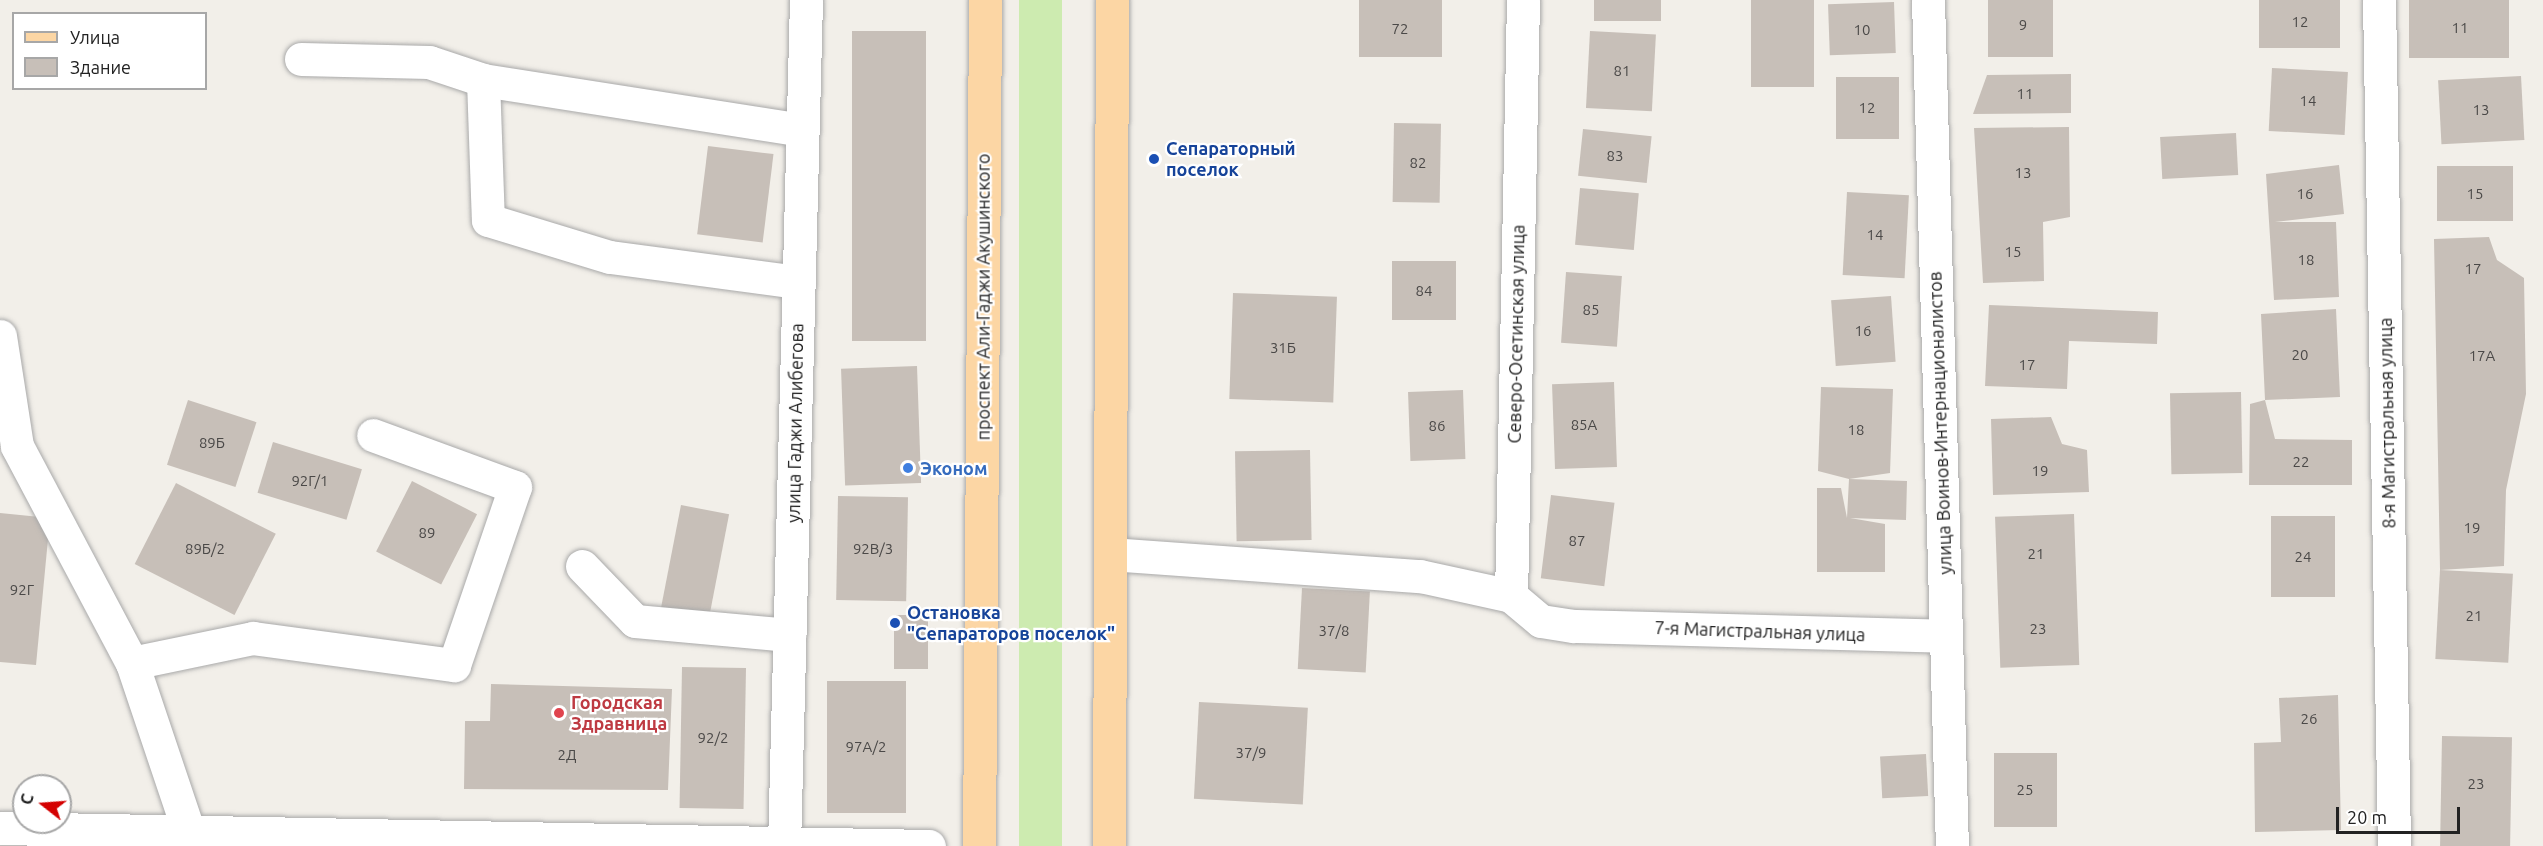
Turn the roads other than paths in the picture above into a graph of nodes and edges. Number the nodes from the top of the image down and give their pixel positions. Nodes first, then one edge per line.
1 (806, 0) edge
2 (985, 0) edge
3 (1112, 0) edge
4 (1523, 0) edge
5 (1928, 0) edge
6 (2379, 0) edge
7 (301, 59) dead end
8 (483, 80) junction
9 (802, 130) junction
10 (798, 282) junction
11 (0, 336) edge
12 (373, 435) dead end
13 (9, 446) edge
14 (1110, 554) junction
15 (582, 566) dead end
16 (1511, 596) junction
17 (789, 635) junction
18 (1946, 636) junction
19 (132, 663) junction
20 (0, 828) edge
21 (168, 836) edge
22 (112, 838) edge
23 (784, 844) edge
24 (929, 846) edge
25 (979, 846) edge
26 (1109, 846) edge
27 (1952, 846) edge
28 (2394, 846) edge

1 - 9 street, улица Гаджи Алибегова
2 - 25 main road, проспект Али-Гаджи Акушинского
3 - 14 main road
4 - 16 street, Северо-Осетинская улица
5 - 18 street, улица Воинов-Интернационалистов
6 - 28 street, 8-я Магистральная улица
7 - 8 street
8 - 9 street
8 - 10 street
9 - 10 street, улица Гаджи Алибегова
10 - 17 street, улица Гаджи Алибегова
11 - 13 street
12 - 19 street
13 - 19 street
14 - 16 street
14 - 26 main road
15 - 17 street
16 - 18 street, 7-я Магистральная улица
17 - 23 street, улица Гаджи Алибегова
18 - 27 street, улица Воинов-Интернационалистов
19 - 21 street
20 - 22 street
21 - 22 street
21 - 23 street
23 - 24 street

